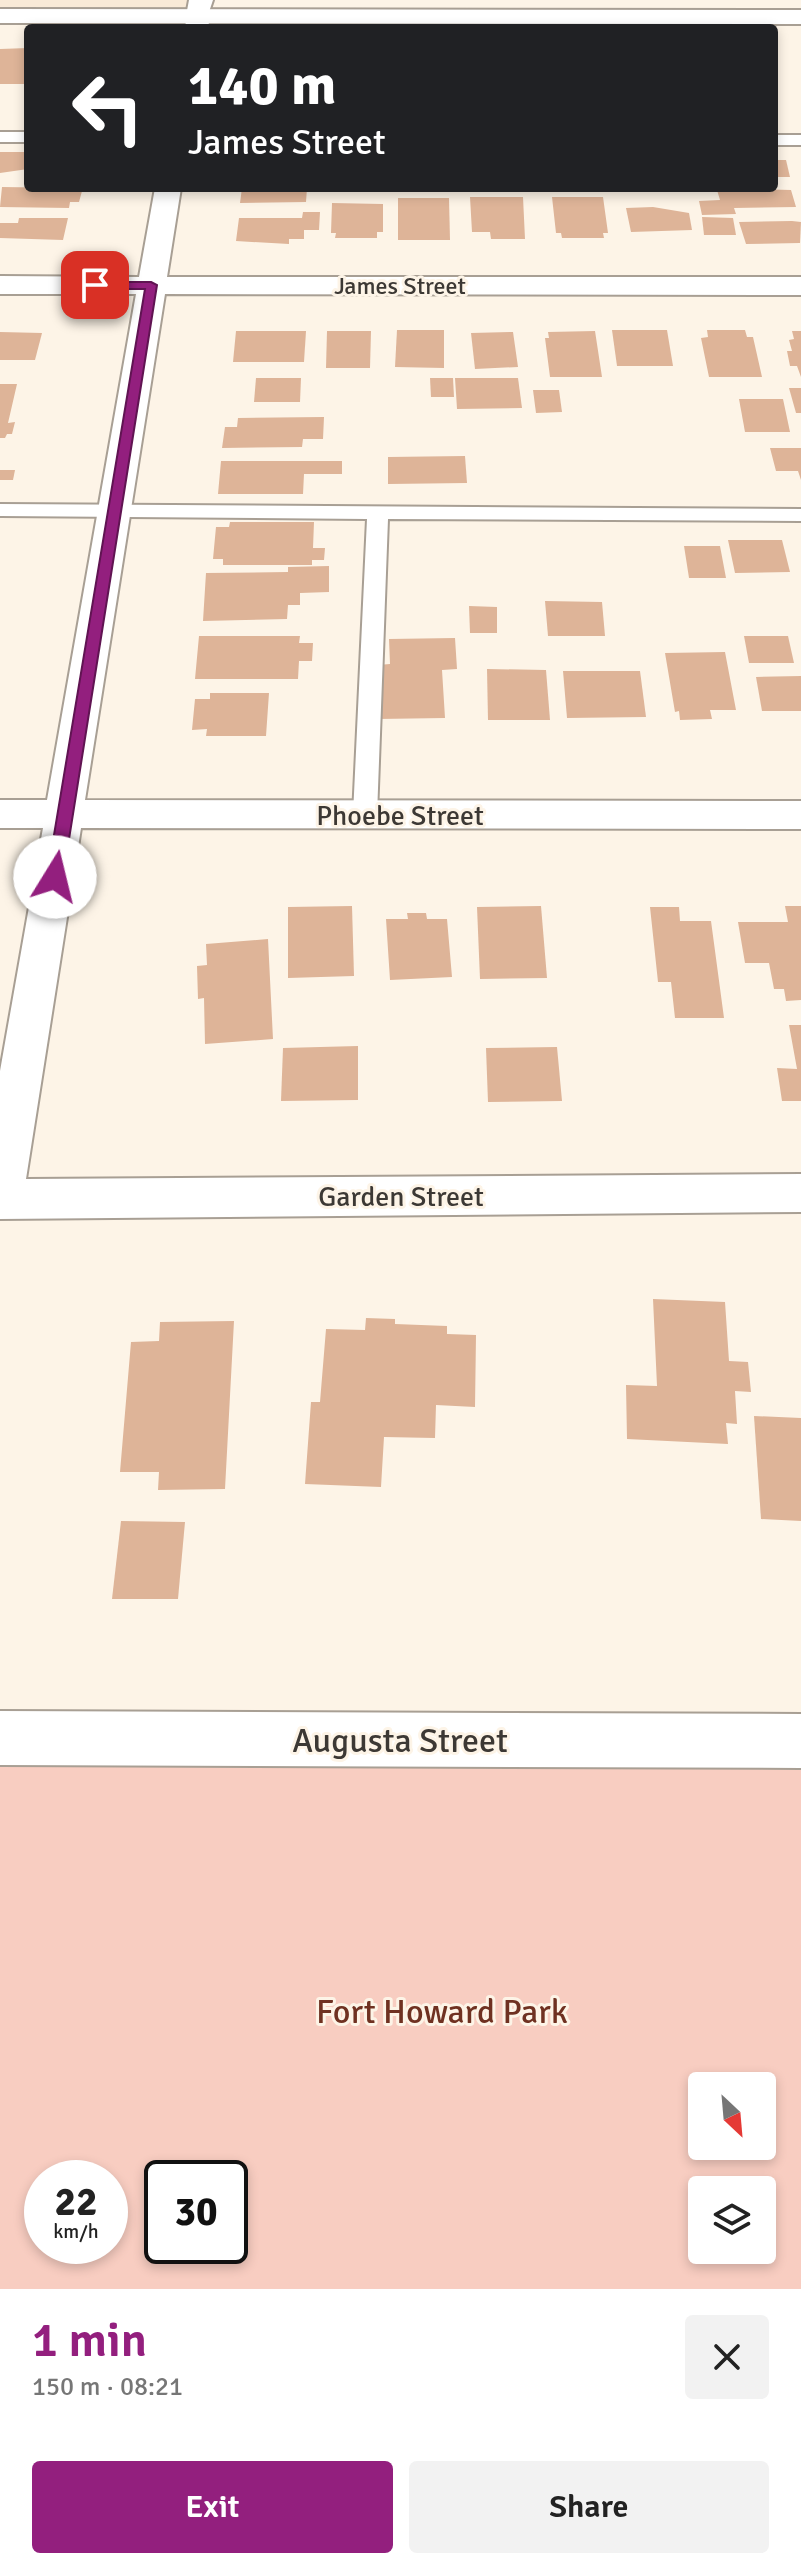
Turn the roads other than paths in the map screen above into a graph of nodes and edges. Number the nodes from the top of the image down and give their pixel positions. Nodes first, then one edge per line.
1 (199, 15) edge
2 (0, 16) edge
3 (801, 17) edge
4 (0, 137) edge
5 (24, 137) edge
6 (778, 140) edge
7 (801, 140) edge
8 (167, 192) edge
9 (0, 285) edge
10 (151, 285) junction
11 (801, 286) edge
12 (0, 510) edge
13 (114, 510) junction
14 (378, 512) junction
15 (801, 515) edge
16 (0, 814) edge
17 (65, 814) junction
18 (365, 815) junction
19 (801, 815) edge
20 (801, 1193) edge
21 (0, 1198) edge
22 (0, 1738) edge
23 (801, 1741) edge

1 - 2 street
1 - 3 street
4 - 5 lane
6 - 7 lane
8 - 10 street
9 - 10 street, James Street
10 - 11 street, James Street
10 - 13 street
12 - 13 lane
13 - 14 lane
13 - 17 street
14 - 15 lane
14 - 18 lane
16 - 17 street, Phoebe Street
17 - 18 street, Phoebe Street
17 - 21 street
18 - 19 street, Phoebe Street
20 - 21 street, Garden Street
22 - 23 street, Augusta Street

